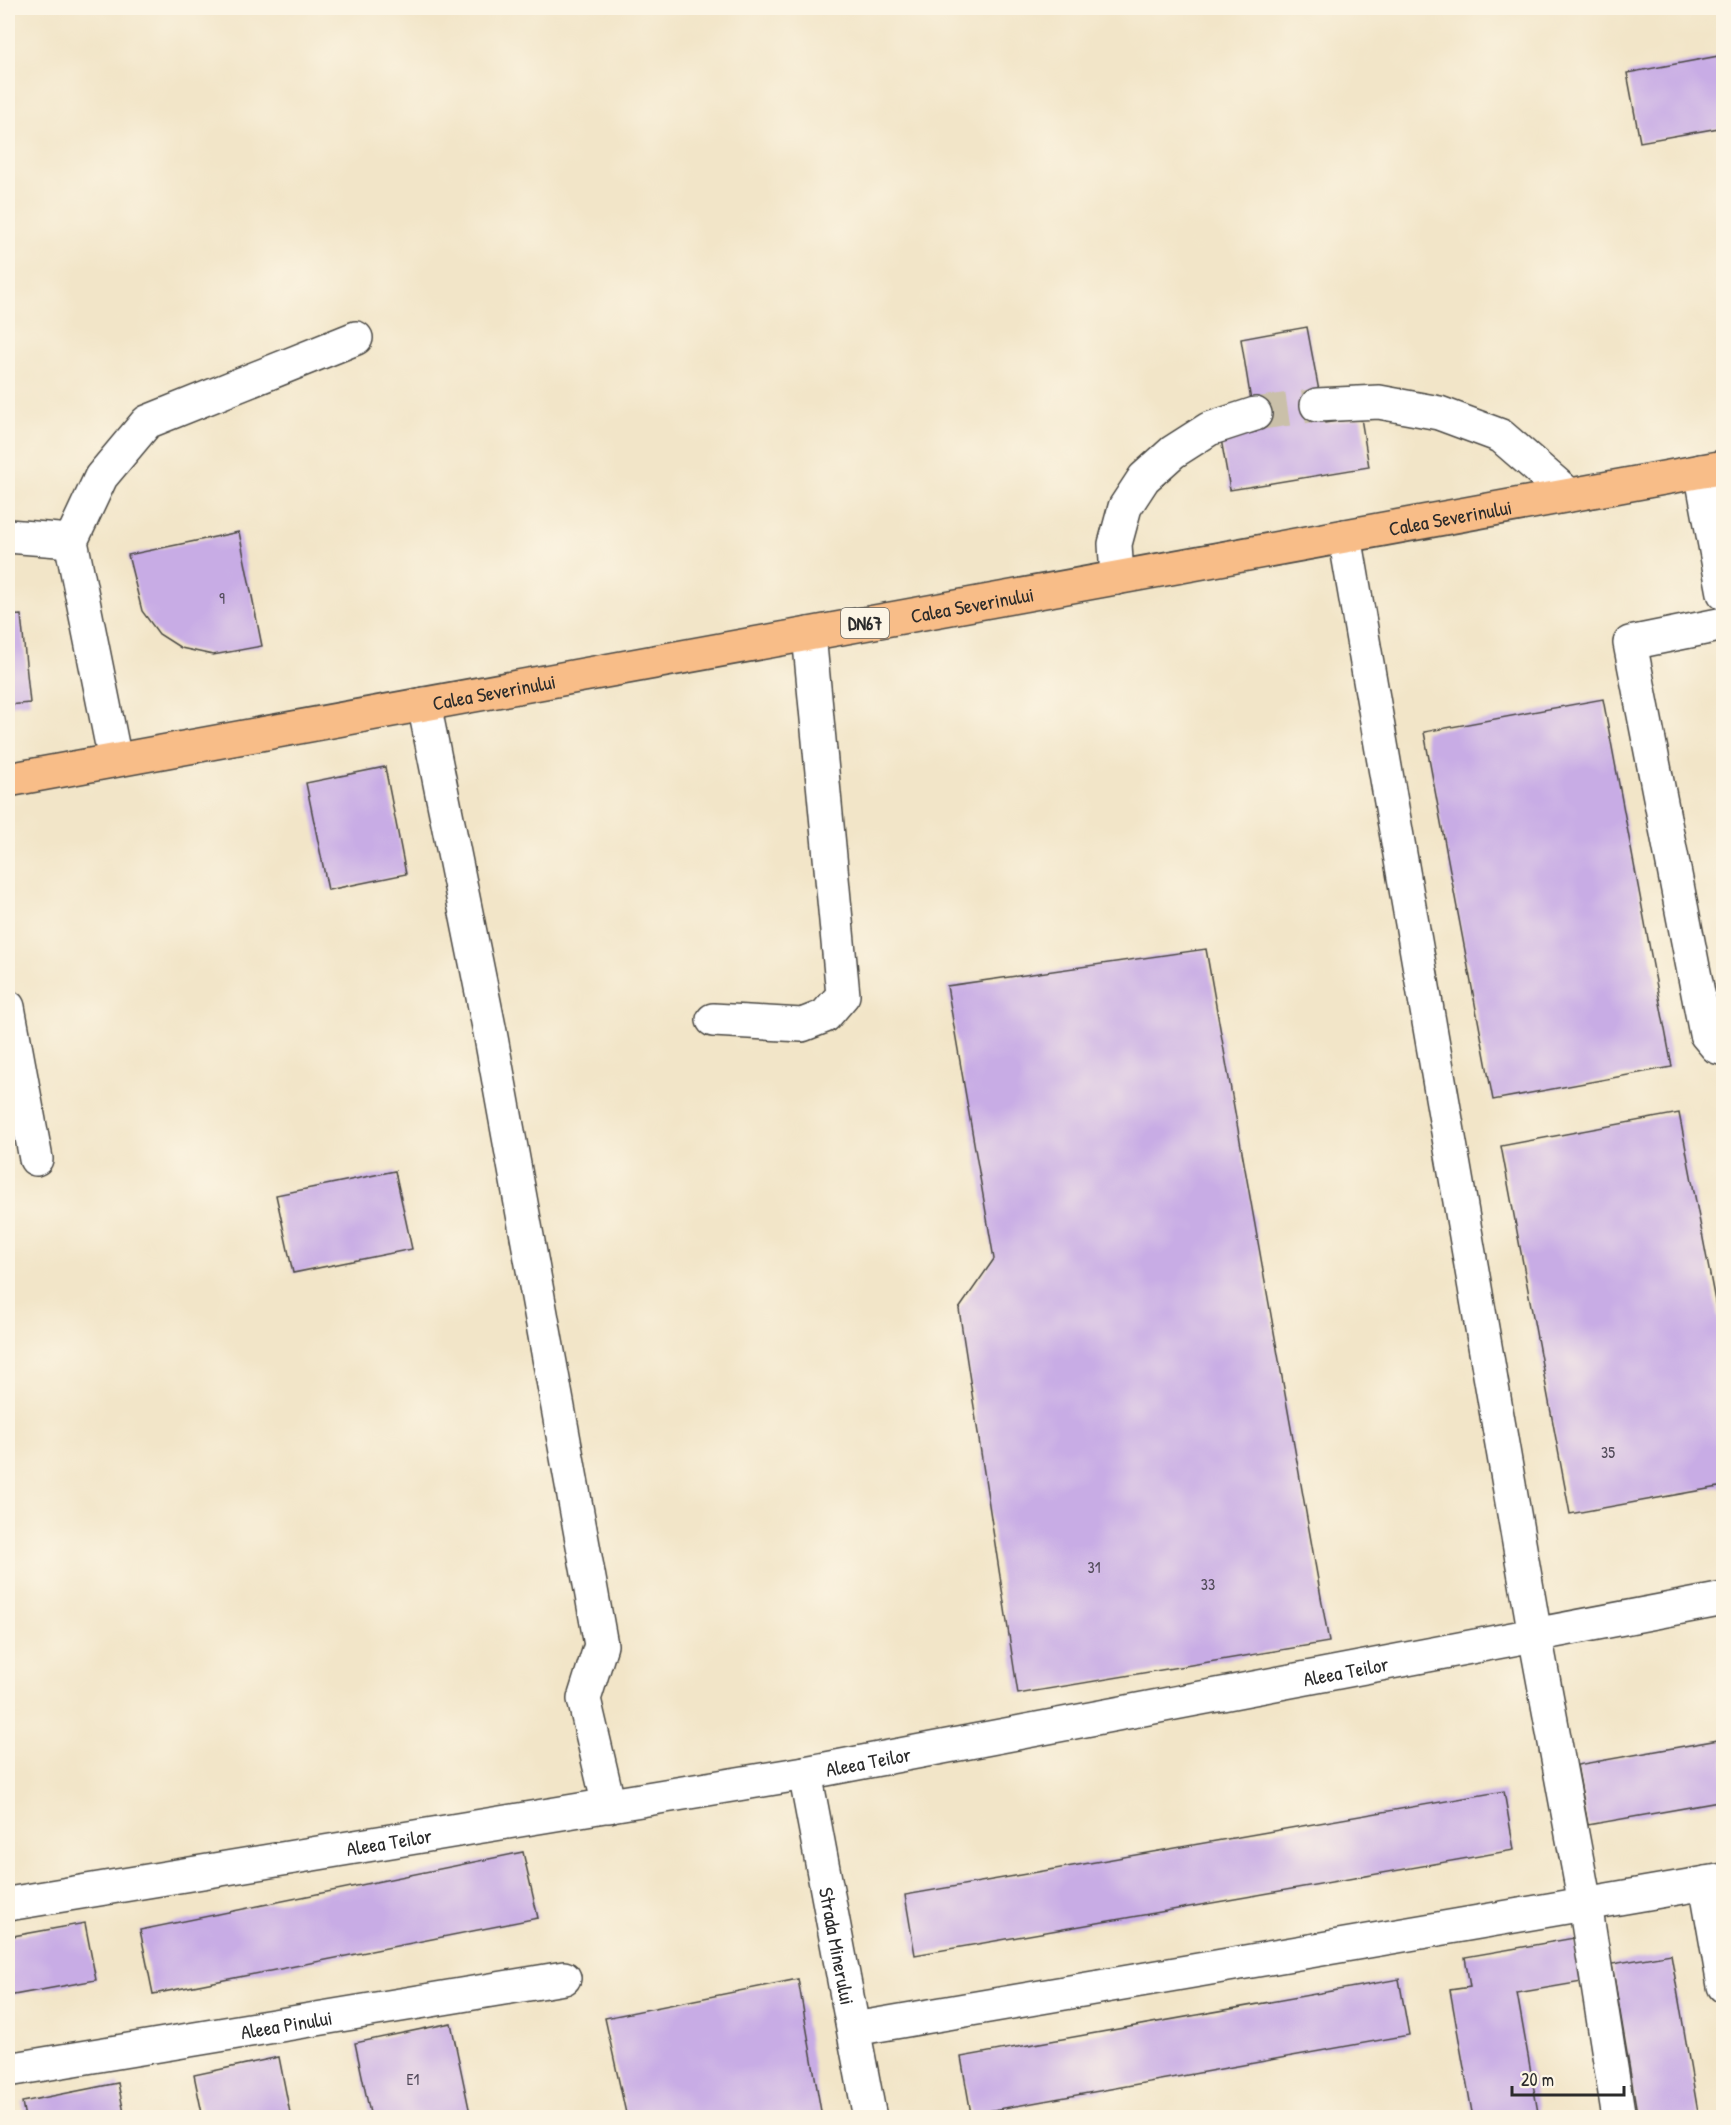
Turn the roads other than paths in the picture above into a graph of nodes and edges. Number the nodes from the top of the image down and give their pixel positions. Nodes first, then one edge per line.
1 (356, 338) dead end
2 (1317, 405) tunnel mouth
3 (1255, 414) tunnel mouth
4 (1712, 469) edge
5 (1569, 495) junction
6 (8, 536) edge
7 (1345, 536) junction
8 (71, 541) junction
9 (1117, 578) junction
10 (1724, 592) edge
11 (1724, 624) edge
12 (808, 633) junction
13 (424, 704) junction
14 (115, 760) junction
15 (8, 780) edge
16 (8, 1007) edge
17 (713, 1020) dead end
18 (1724, 1049) edge
19 (36, 1159) dead end
20 (1724, 1599) edge
21 (1535, 1635) junction
22 (805, 1773) junction
23 (609, 1806) junction
24 (1715, 1882) edge
25 (8, 1904) edge
26 (1586, 1904) junction
27 (564, 1978) dead end
28 (1724, 1986) edge
29 (854, 2029) junction
30 (8, 2070) edge
31 (870, 2118) edge
32 (1618, 2118) edge

1 - 8 street
2 - 5 street
3 - 9 street
4 - 5 main road, Calea Severinului / DN67
4 - 10 street
5 - 7 main road, Calea Severinului / DN67
6 - 8 street
7 - 9 main road, Calea Severinului / DN67
7 - 21 street
8 - 14 street
9 - 12 main road, Calea Severinului / DN67
11 - 18 street
12 - 13 main road, Calea Severinului / DN67
12 - 17 street
13 - 14 main road, Calea Severinului / DN67
13 - 23 street
14 - 15 main road, Calea Severinului / DN67
16 - 19 street
20 - 21 street, Aleea Teilor
21 - 22 street, Aleea Teilor
21 - 26 street
22 - 23 street, Aleea Teilor
22 - 29 street, Strada Minerului
23 - 25 street, Aleea Teilor
24 - 26 street
24 - 28 street
26 - 29 street
26 - 32 street
27 - 30 street, Aleea Pinului
29 - 31 street, Strada Minerului

